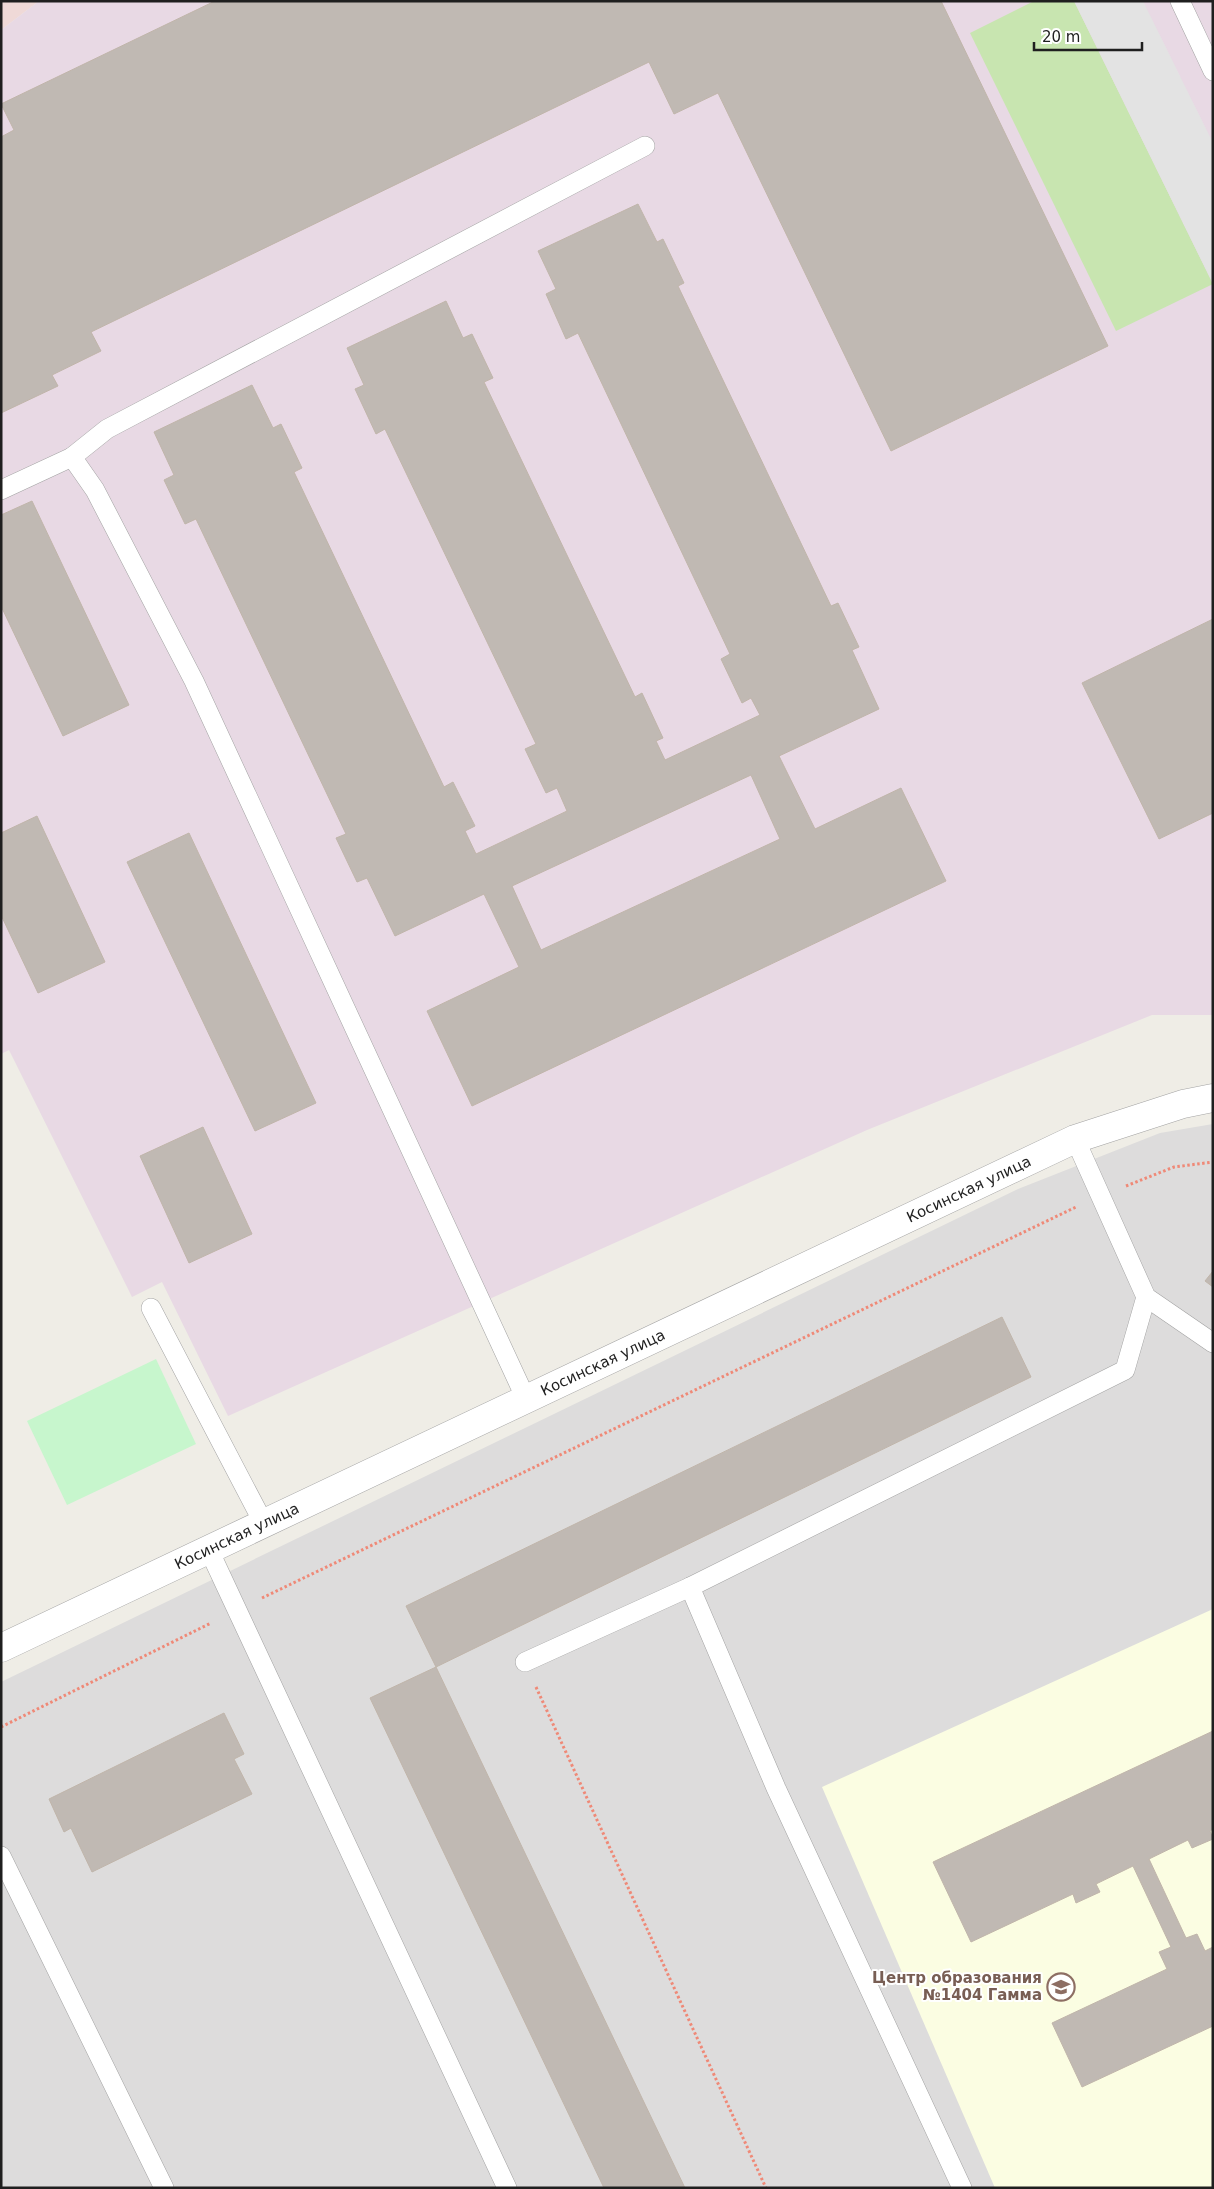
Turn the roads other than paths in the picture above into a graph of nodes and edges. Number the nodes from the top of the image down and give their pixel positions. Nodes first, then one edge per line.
1 (1180, 1) edge
2 (1213, 71) edge
3 (645, 146) dead end
4 (72, 457) junction
5 (1, 490) edge
6 (1213, 1098) edge
7 (1075, 1139) junction
8 (1146, 1297) junction
9 (150, 1308) dead end
10 (1213, 1343) edge
11 (526, 1400) junction
12 (264, 1524) junction
13 (209, 1550) junction
14 (690, 1587) junction
15 (1, 1648) edge
16 (525, 1662) road end
17 (1, 1856) edge
18 (164, 2188) edge
19 (507, 2188) edge
20 (962, 2188) edge

1 - 2 lane
3 - 4 lane
4 - 5 lane
4 - 11 lane
6 - 7 street, Косинская улица
7 - 8 lane
7 - 11 street, Косинская улица
8 - 10 lane
8 - 14 lane
9 - 12 lane
11 - 12 street, Косинская улица
12 - 13 street, Косинская улица
13 - 15 street, Косинская улица
13 - 19 lane
14 - 16 lane
14 - 20 lane
17 - 18 lane

